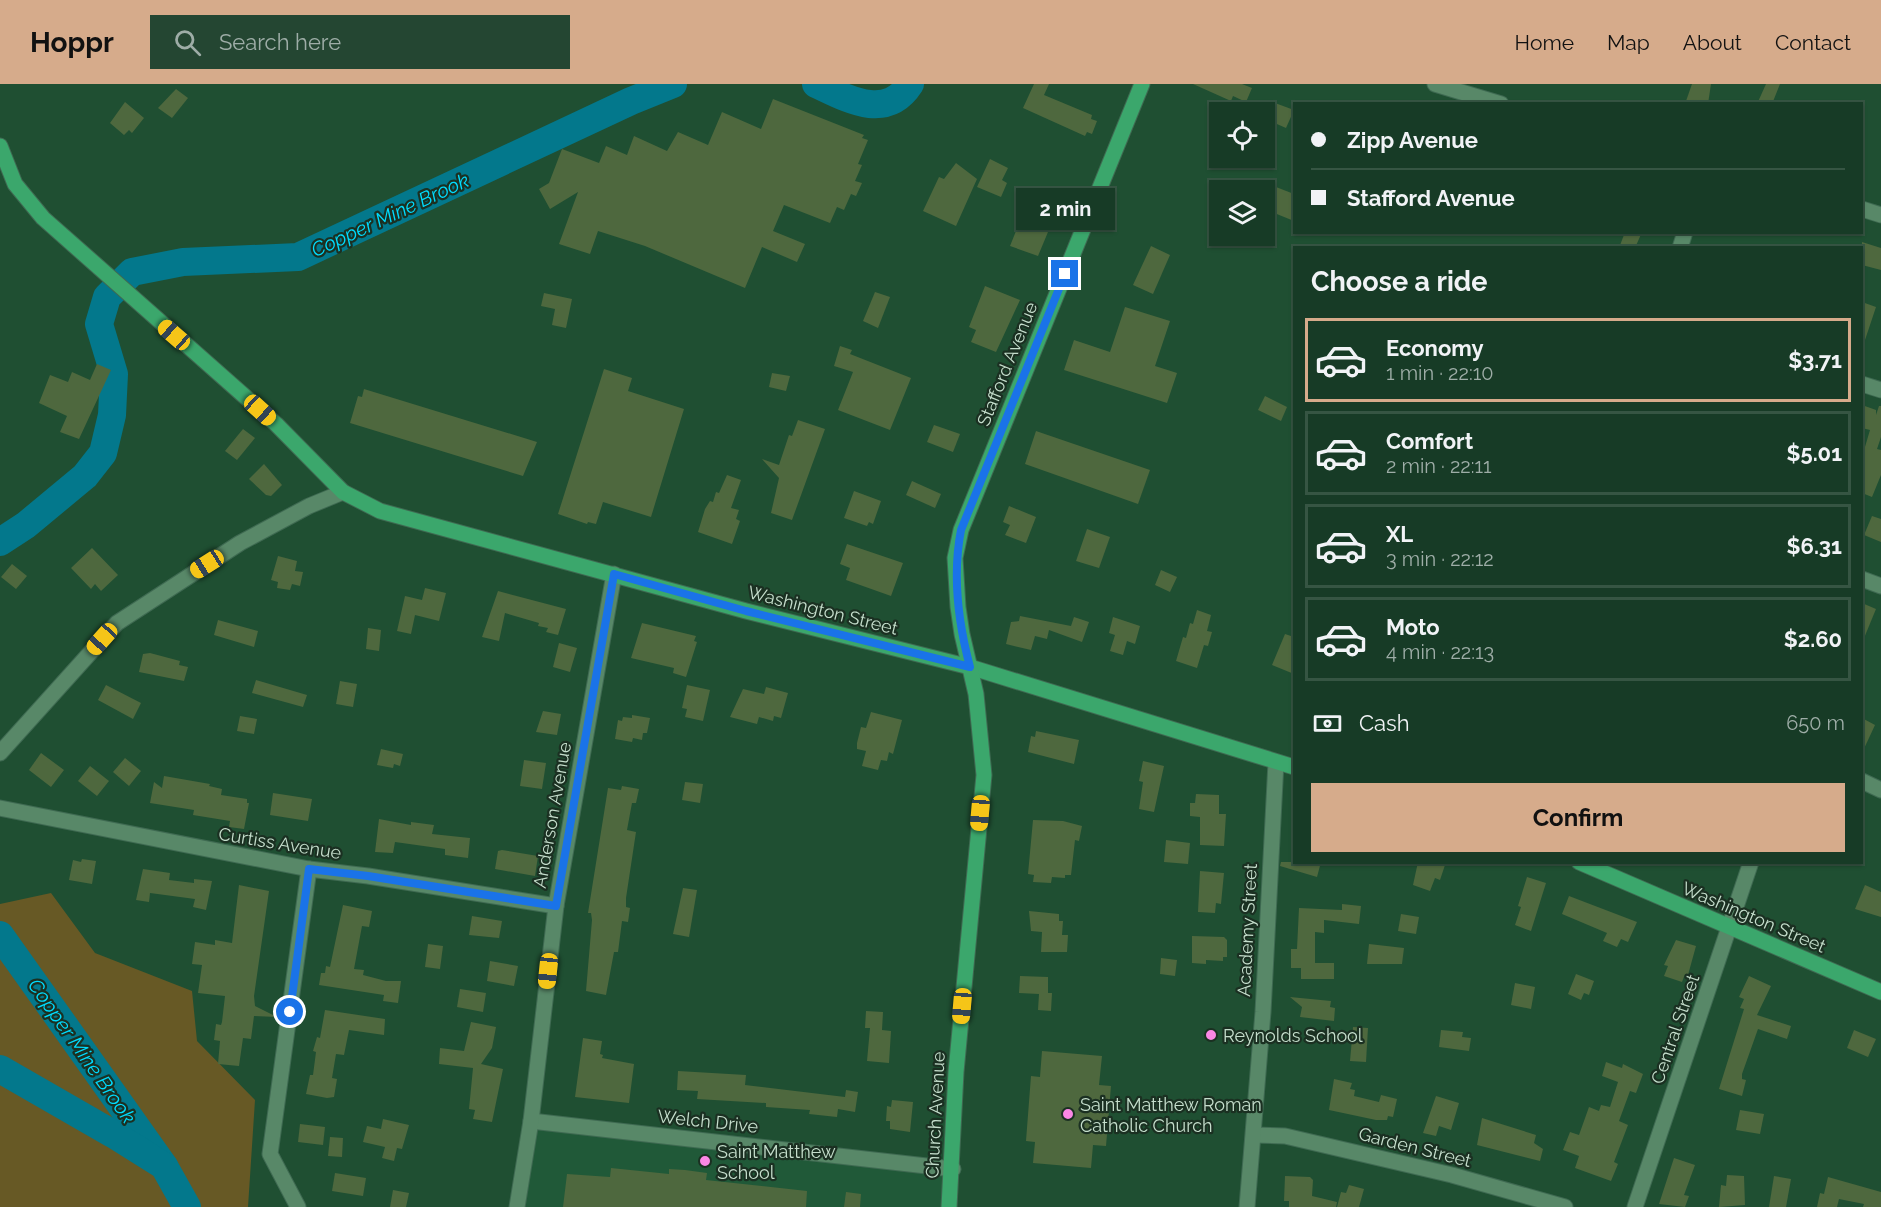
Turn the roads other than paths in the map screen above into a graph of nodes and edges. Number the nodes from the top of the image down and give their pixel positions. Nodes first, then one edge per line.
1 (1142, 84) edge
2 (1435, 84) edge
3 (1494, 102) edge
4 (0, 146) edge
5 (1863, 209) edge
6 (1881, 215) edge
7 (1863, 384) edge
8 (1881, 390) edge
9 (343, 492) junction
10 (614, 574) junction
11 (1863, 579) edge
12 (1881, 586) edge
13 (970, 667) junction
14 (0, 753) edge
15 (1276, 762) junction
16 (1293, 767) edge
17 (1863, 781) edge
18 (1881, 790) edge
19 (0, 808) edge
20 (1584, 864) edge
21 (1750, 864) edge
22 (309, 869) junction
23 (556, 906) junction
24 (1730, 927) junction
25 (1881, 992) edge
26 (531, 1121) junction
27 (1254, 1135) junction
28 (953, 1169) junction
29 (298, 1207) edge
30 (518, 1207) edge
31 (949, 1207) edge
32 (1248, 1207) edge
33 (1565, 1207) edge
34 (1635, 1207) edge

1 - 13 main road, Stafford Avenue
2 - 3 street
4 - 9 main road, Washington Street
5 - 6 street
7 - 8 street
9 - 10 main road, Washington Street
9 - 14 street
10 - 13 main road, Washington Street
10 - 23 street, Anderson Avenue
11 - 12 street
13 - 15 main road, Washington Street
13 - 28 main road, Church Avenue
15 - 16 main road, Washington Street
15 - 27 street, Academy Street
17 - 18 street
19 - 22 street, Curtiss Avenue
20 - 24 main road, Washington Street
21 - 24 street, Central Street
22 - 23 street, Curtiss Avenue
22 - 29 street
23 - 26 street, Anderson Avenue
24 - 25 main road, Washington Street
24 - 34 street, Central Street
26 - 28 street, Welch Drive
26 - 30 street, Anderson Avenue
27 - 32 street, Academy Street
27 - 33 street, Garden Street
28 - 31 main road, Church Avenue

